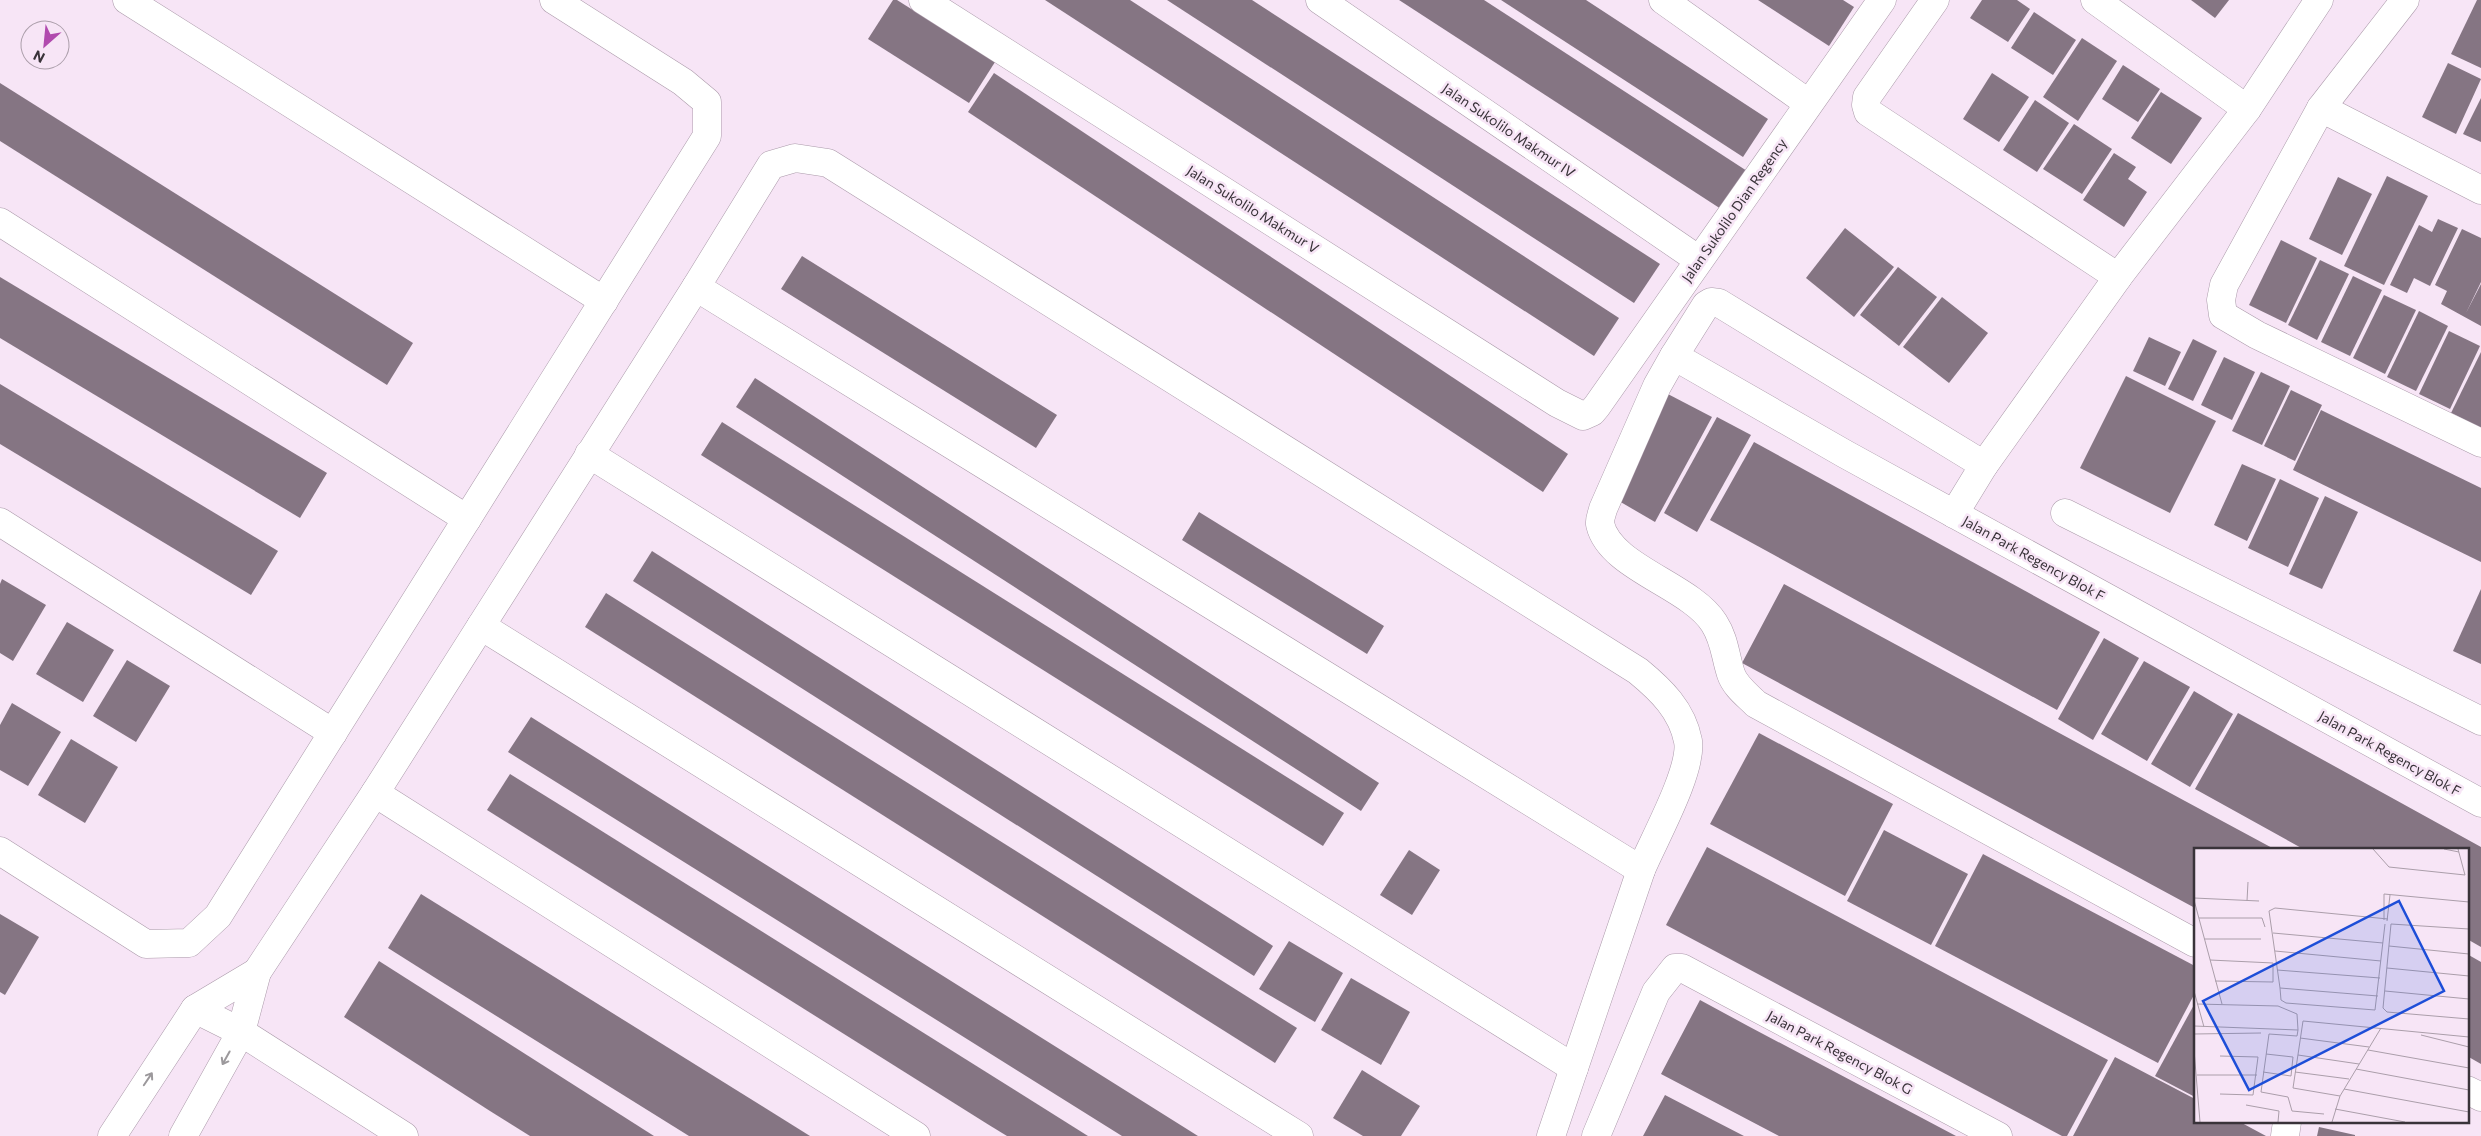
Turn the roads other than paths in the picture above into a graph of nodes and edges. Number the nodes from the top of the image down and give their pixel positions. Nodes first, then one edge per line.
1 (127, 0) edge
2 (554, 0) edge
3 (923, 0) edge
4 (1320, 0) edge
5 (1663, 0) edge
6 (1882, 0) edge
7 (1935, 0) edge
8 (2094, 0) edge
9 (2319, 0) edge
10 (2405, 0) edge
11 (1808, 103) junction
12 (2321, 108) junction
13 (2247, 109) junction
14 (2481, 190) edge
15 (0, 222) edge
16 (1699, 260) junction
17 (2118, 277) junction
18 (696, 288) junction
19 (604, 301) junction
20 (1674, 356) junction
21 (1583, 416) joint
22 (2481, 443) edge
23 (589, 454) junction
24 (1984, 465) junction
25 (2066, 513) dead end
26 (1954, 514) junction
27 (467, 519) junction
28 (0, 522) edge
29 (481, 626) junction
30 (2481, 721) edge
31 (333, 733) junction
32 (375, 793) junction
33 (2481, 803) edge
34 (0, 851) edge
35 (1641, 870) junction
36 (2194, 942) edge
37 (257, 972) junction
38 (195, 1009) junction
39 (241, 1032) junction
40 (1574, 1068) junction
41 (2468, 1090) edge
42 (2481, 1097) edge
43 (112, 1136) edge
44 (183, 1136) edge
45 (404, 1136) edge
46 (916, 1136) edge
47 (1299, 1136) edge
48 (1551, 1136) edge
49 (1596, 1136) edge
50 (1998, 1136) edge

1 - 19 street
2 - 19 street
3 - 21 street, Jalan Sukolilo Makmur V
4 - 16 street, Jalan Sukolilo Makmur IV
5 - 11 street
6 - 11 street, Jalan Sukolilo Dian Regency
7 - 17 street
8 - 13 street
9 - 13 street
10 - 12 street
11 - 16 street, Jalan Sukolilo Dian Regency
12 - 14 street
12 - 22 street
13 - 17 street
15 - 27 street
16 - 21 street, Jalan Sukolilo Dian Regency
17 - 24 street
18 - 23 street
18 - 35 street
18 - 35 street
19 - 27 street
20 - 24 street
20 - 26 street, Jalan Park Regency Blok F
20 - 36 street
23 - 29 street
23 - 40 street
24 - 26 street
25 - 30 street
26 - 33 street, Jalan Park Regency Blok F
27 - 31 street
28 - 31 street
29 - 32 street
29 - 47 street
31 - 34 street
32 - 37 street
32 - 46 street
35 - 40 street
37 - 38 street
37 - 39 street
38 - 39 street
43 -> 38 street
39 -> 44 street
39 - 45 street
40 - 48 street
41 - 42 street
49 - 50 street, Jalan Park Regency Blok G

